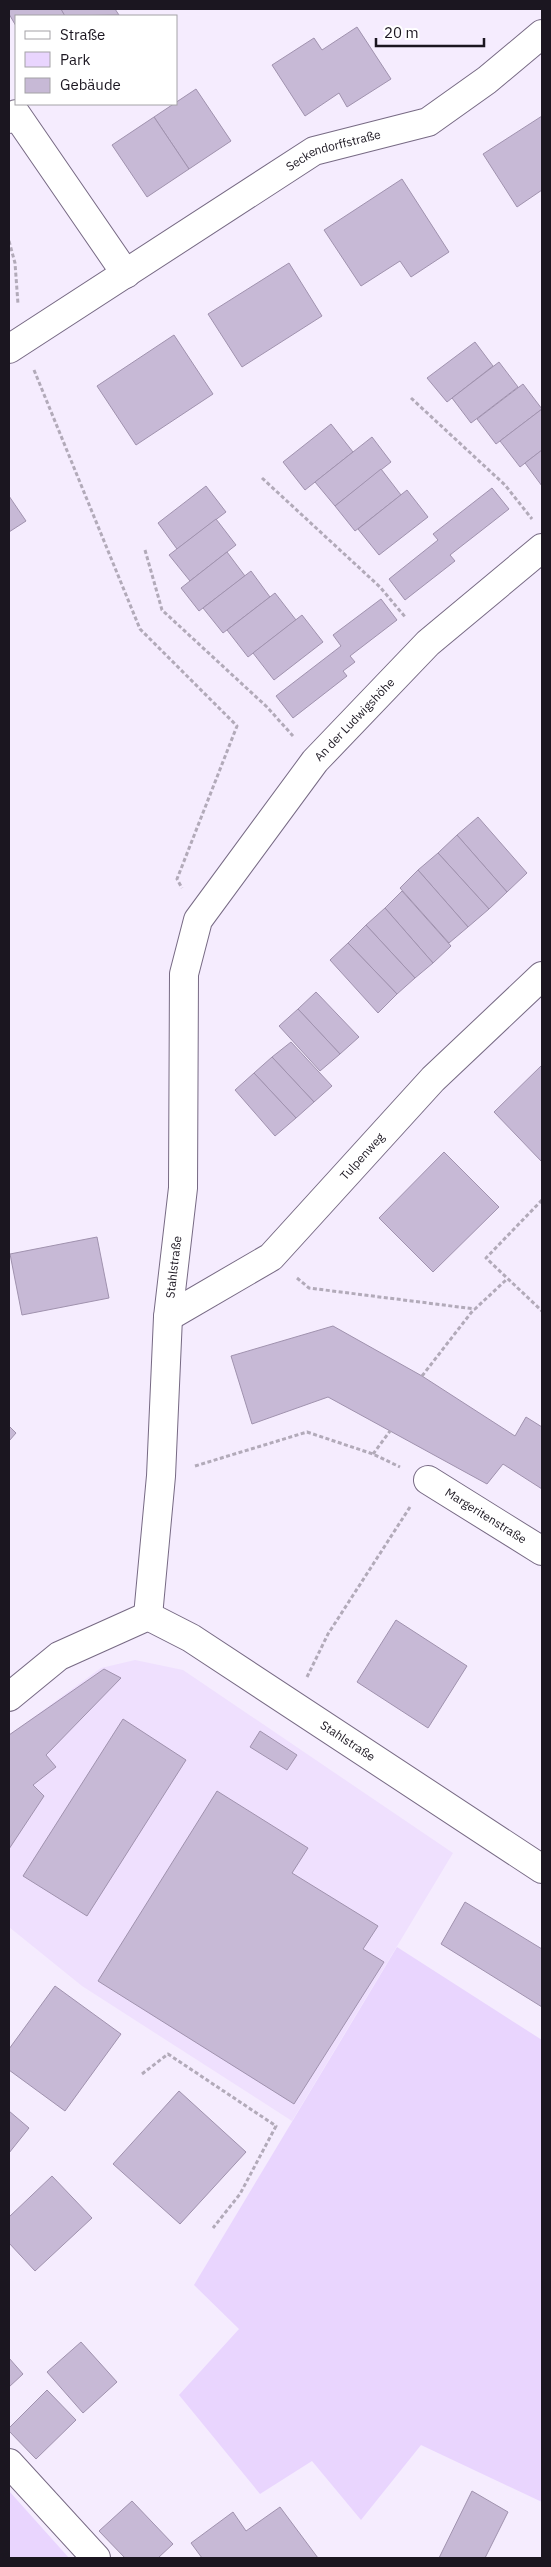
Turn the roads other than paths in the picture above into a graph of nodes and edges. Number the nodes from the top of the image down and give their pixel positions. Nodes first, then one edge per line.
1 (542, 34) edge
2 (9, 119) edge
3 (126, 274) junction
4 (15, 345) edge
5 (539, 536) edge
6 (198, 920) joint
7 (542, 976) edge
8 (168, 1317) junction
9 (428, 1480) road end
10 (542, 1551) edge
11 (148, 1616) junction
12 (9, 1696) edge
13 (542, 1870) edge
14 (9, 2463) edge
15 (96, 2558) edge

1 - 3 street, Seckendorffstraße
2 - 3 street
3 - 4 street, Seckendorffstraße
5 - 6 street, An der Ludwigshöhe
6 - 8 street, Stahlstraße
7 - 8 street, Tulpenweg
8 - 11 street, Stahlstraße
9 - 10 street, Margeritenstraße
11 - 12 street
11 - 13 street, Stahlstraße
14 - 15 street

